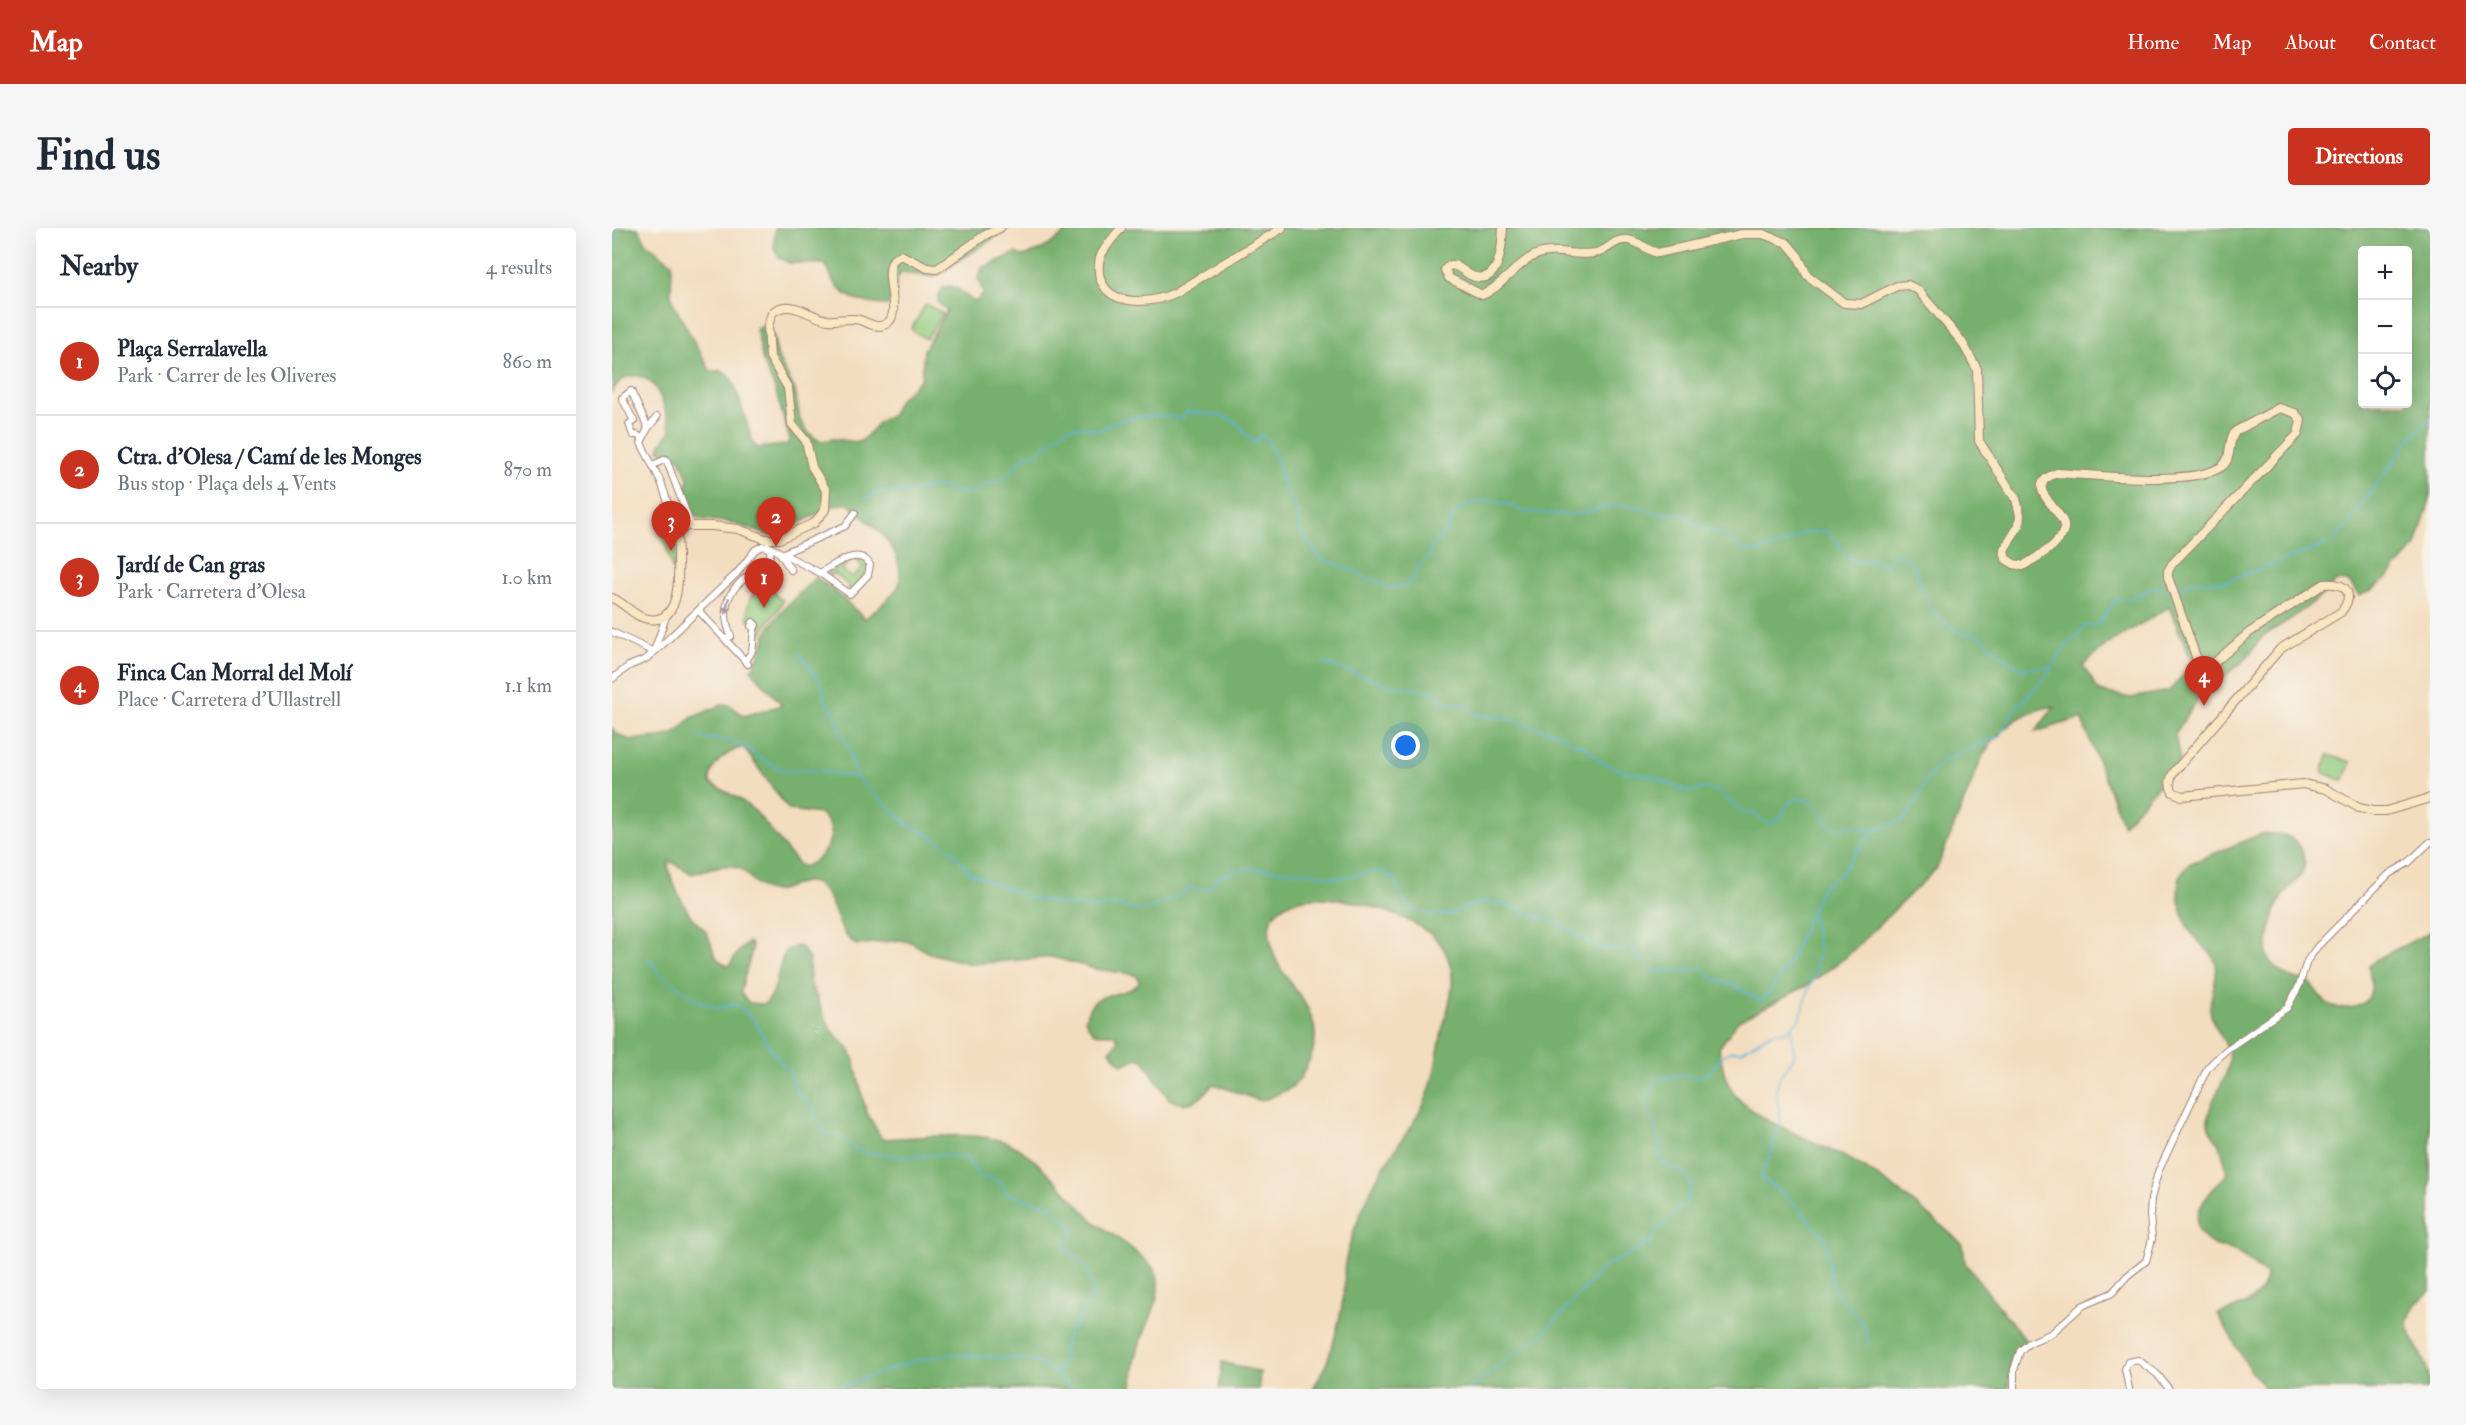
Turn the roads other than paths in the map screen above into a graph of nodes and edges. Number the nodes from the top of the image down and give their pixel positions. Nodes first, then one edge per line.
1 (1000, 228) edge
2 (1121, 228) edge
3 (1282, 228) edge
4 (1503, 228) edge
5 (657, 417) dead end
6 (648, 428) junction
7 (642, 438) junction
8 (653, 465) junction
9 (855, 513) dead end
10 (691, 525) junction
11 (678, 532) junction
12 (759, 537) junction
13 (769, 548) junction
14 (782, 552) junction
15 (791, 570) dead end
16 (820, 573) junction
17 (612, 598) edge
18 (699, 611) junction
19 (667, 614) junction
20 (754, 628) dead end
21 (612, 632) edge
22 (727, 639) junction
23 (654, 652) junction
24 (612, 679) edge
25 (2430, 798) edge
26 (2430, 842) edge
27 (2013, 1389) edge
28 (2129, 1389) edge
29 (2169, 1389) edge

1 - 12 street
2 - 3 street
4 - 25 street
5 - 6 street
6 - 7 street
6 - 7 street
7 - 8 street
8 - 10 street
8 - 11 street
9 - 14 street
10 - 11 street
10 - 12 street
11 - 19 street
12 - 13 street
13 - 14 street
13 - 18 street
13 -> 22 street
14 - 15 street
14 - 16 street
16 - 16 street
17 - 19 street
18 - 22 street
18 - 23 street
19 - 23 street
20 - 22 street
21 - 23 street
23 - 24 street
26 - 27 street
28 - 29 street

